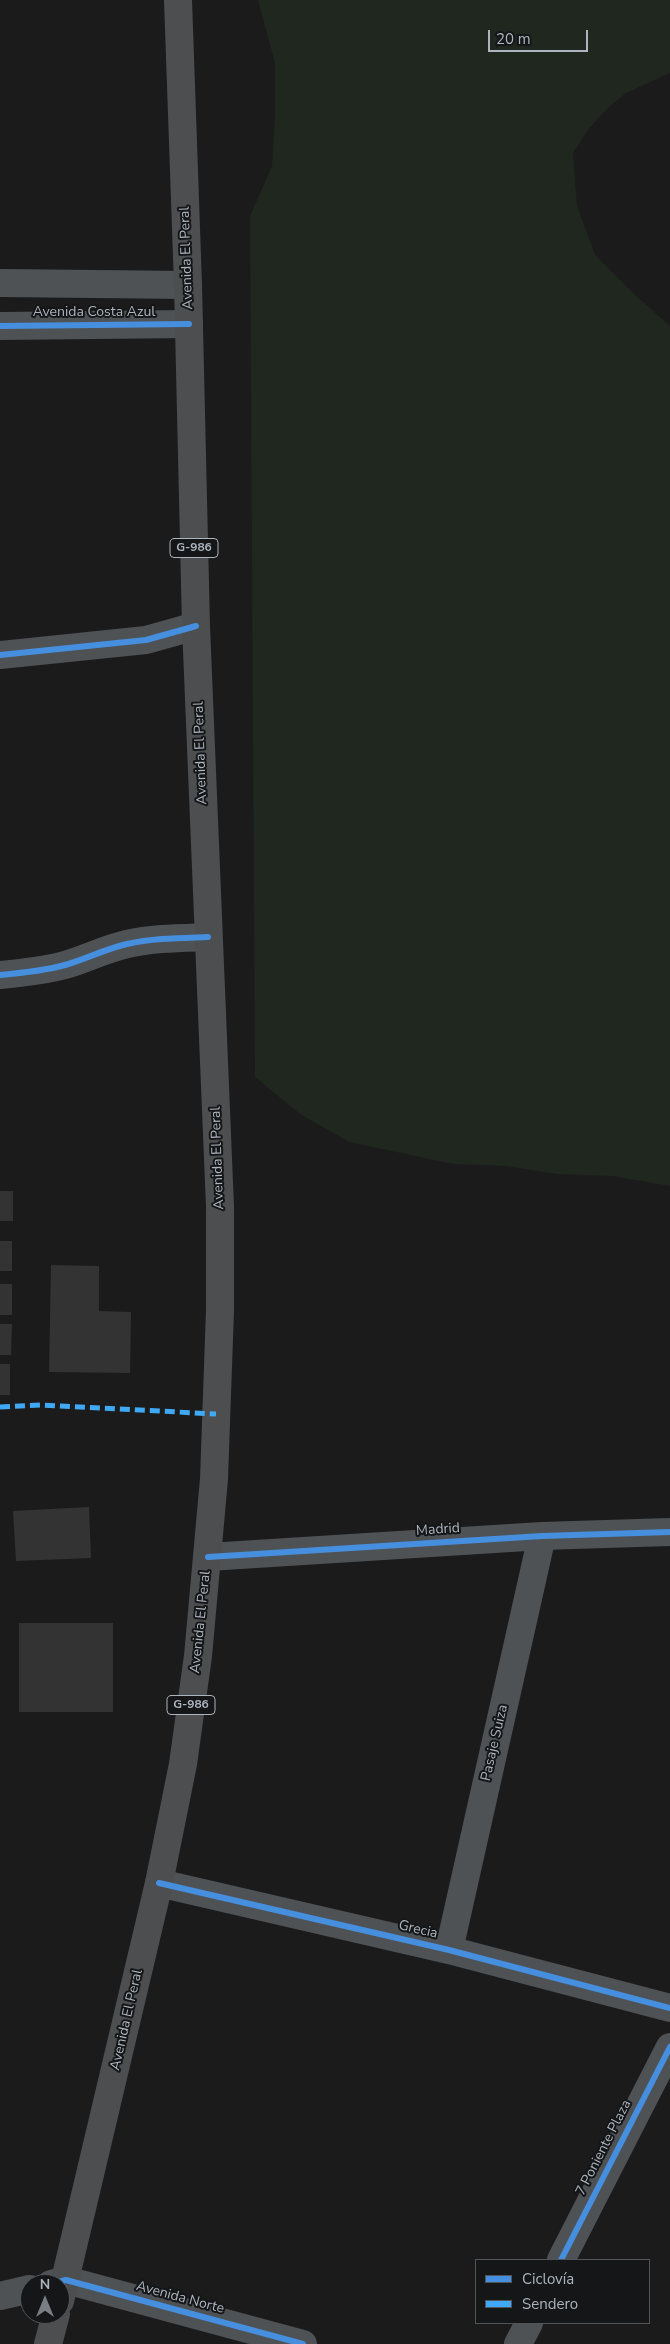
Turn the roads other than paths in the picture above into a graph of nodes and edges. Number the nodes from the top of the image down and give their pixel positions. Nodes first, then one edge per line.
1 (178, 0) edge
2 (0, 283) edge
3 (188, 284) junction
4 (189, 324) junction
5 (0, 326) edge
6 (196, 626) junction
7 (0, 655) edge
8 (208, 937) junction
9 (0, 975) edge
10 (670, 1532) edge
11 (542, 1536) junction
12 (208, 1557) junction
13 (158, 1883) junction
14 (449, 1950) junction
15 (670, 2008) edge
16 (670, 2047) edge
17 (562, 2259) edge
18 (62, 2274) edge
19 (20, 2291) edge
20 (70, 2291) edge
21 (0, 2296) edge
22 (53, 2324) edge
23 (528, 2324) edge
24 (48, 2344) edge
25 (303, 2344) edge
26 (518, 2344) edge

1 - 3 main road, Avenida El Peral / G-986
2 - 3 street, Avenida Costa Azul
3 - 4 main road, Avenida El Peral / G-986
4 - 5 street, Avenida Costa Azul
4 - 6 main road, Avenida El Peral / G-986
6 - 7 street
6 - 8 main road, Avenida El Peral / G-986
8 - 9 street
8 - 12 main road, Avenida El Peral / G-986
10 - 11 street, Madrid
11 - 12 street, Madrid
11 - 14 street, Pasaje Suiza
12 - 13 main road, Avenida El Peral / G-986
13 - 14 street, Grecia
13 - 18 main road, Avenida El Peral / G-986
14 - 15 street, Grecia
16 - 17 street, 7 Poniente Plaza
19 - 21 street
20 - 25 street, Avenida Norte
22 - 24 main road
23 - 26 street

